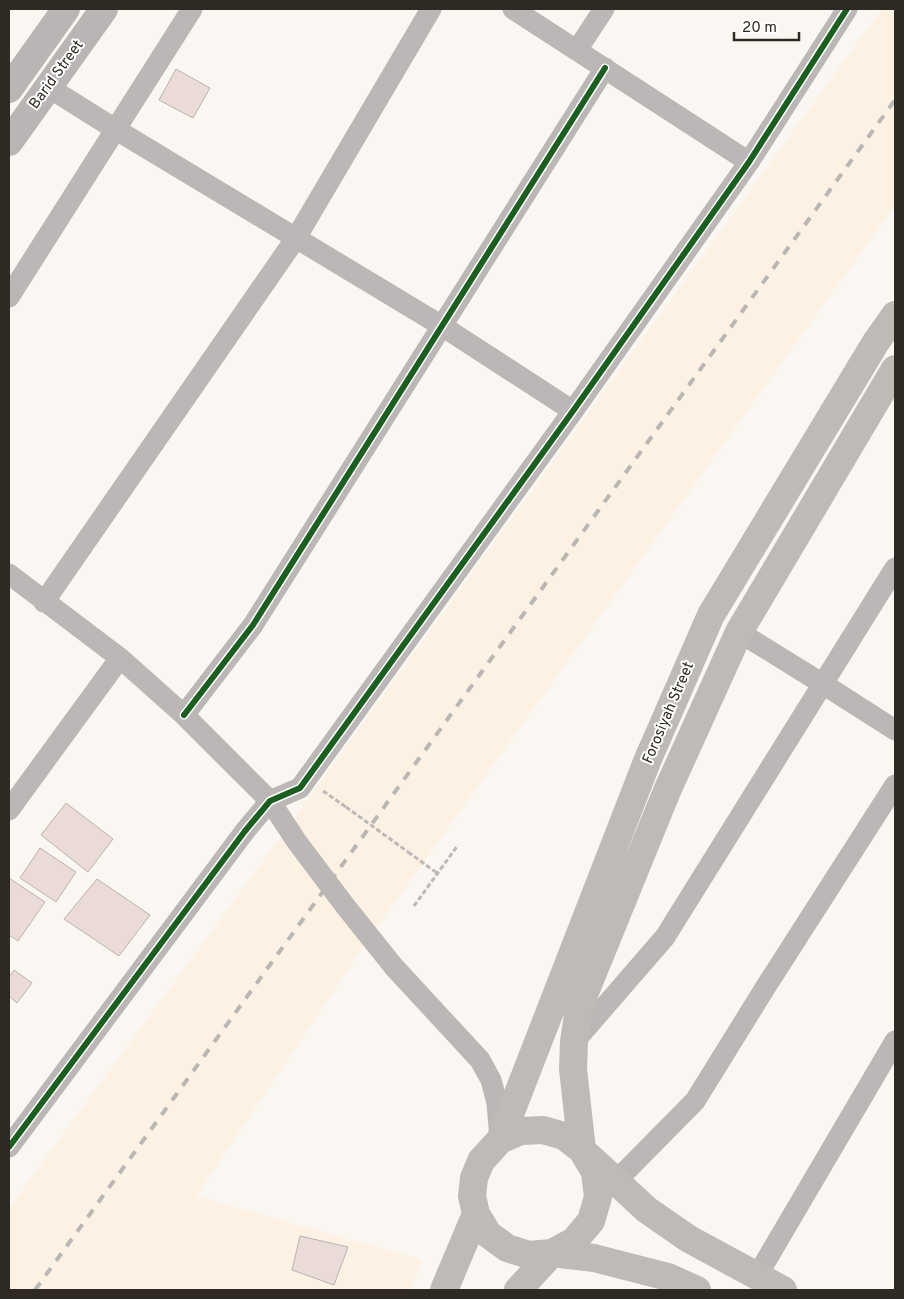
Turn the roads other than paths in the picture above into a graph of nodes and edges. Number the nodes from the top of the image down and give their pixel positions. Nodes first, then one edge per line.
1 (66, 9) edge
2 (104, 9) edge
3 (192, 9) edge
4 (432, 9) edge
5 (513, 9) edge
6 (604, 9) edge
7 (847, 9) edge
8 (577, 50) junction
9 (604, 68) junction
10 (13, 74) edge
11 (48, 87) junction
12 (115, 129) junction
13 (9, 142) edge
14 (749, 162) junction
15 (296, 238) junction
16 (9, 297) edge
17 (895, 315) edge
18 (442, 326) junction
19 (895, 369) edge
20 (573, 411) junction
21 (895, 568) edge
22 (9, 574) edge
23 (44, 602) junction
24 (739, 632) junction
25 (120, 658) junction
26 (823, 684) junction
27 (184, 715) junction
28 (895, 730) edge
29 (895, 785) edge
30 (12, 799) edge
31 (270, 801) junction
32 (895, 1040) edge
33 (574, 1042) junction
34 (11, 1140) edge
35 (500, 1140) junction
36 (582, 1150) junction
37 (616, 1181) junction
38 (476, 1214) junction
39 (552, 1253) junction
40 (757, 1276) junction
41 (444, 1290) edge
42 (518, 1290) edge
43 (696, 1290) edge
44 (783, 1290) edge

1 - 10 main road, Barid Street
2 - 11 main road, Barid Street
3 - 12 street
4 - 15 street
5 - 8 street
6 - 8 street
7 - 14 street
8 - 9 street
9 - 14 street
9 - 18 street
11 - 12 street
11 - 13 main road, Barid Street
12 - 15 street
12 - 16 street
14 - 20 street
15 - 18 street
15 - 23 street
17 - 35 main road, Forosiyah Street
18 - 20 street
18 - 27 street
19 - 24 main road, Forosiyah Street
20 - 31 street
21 - 26 street
22 - 23 street
23 - 25 street
24 - 26 street
24 - 33 main road, Forosiyah Street
25 - 27 street
25 - 30 street
26 - 28 street
26 - 33 street
27 - 31 street
29 - 37 street
31 - 34 street
31 - 35 street
32 - 40 street
33 - 36 main road, Forosiyah Street
35 - 36 main road
35 - 38 main road
36 - 37 main road
36 - 39 main road
37 - 40 main road
38 - 39 main road
38 - 41 main road
39 - 42 main road
39 - 43 main road
40 - 44 main road

